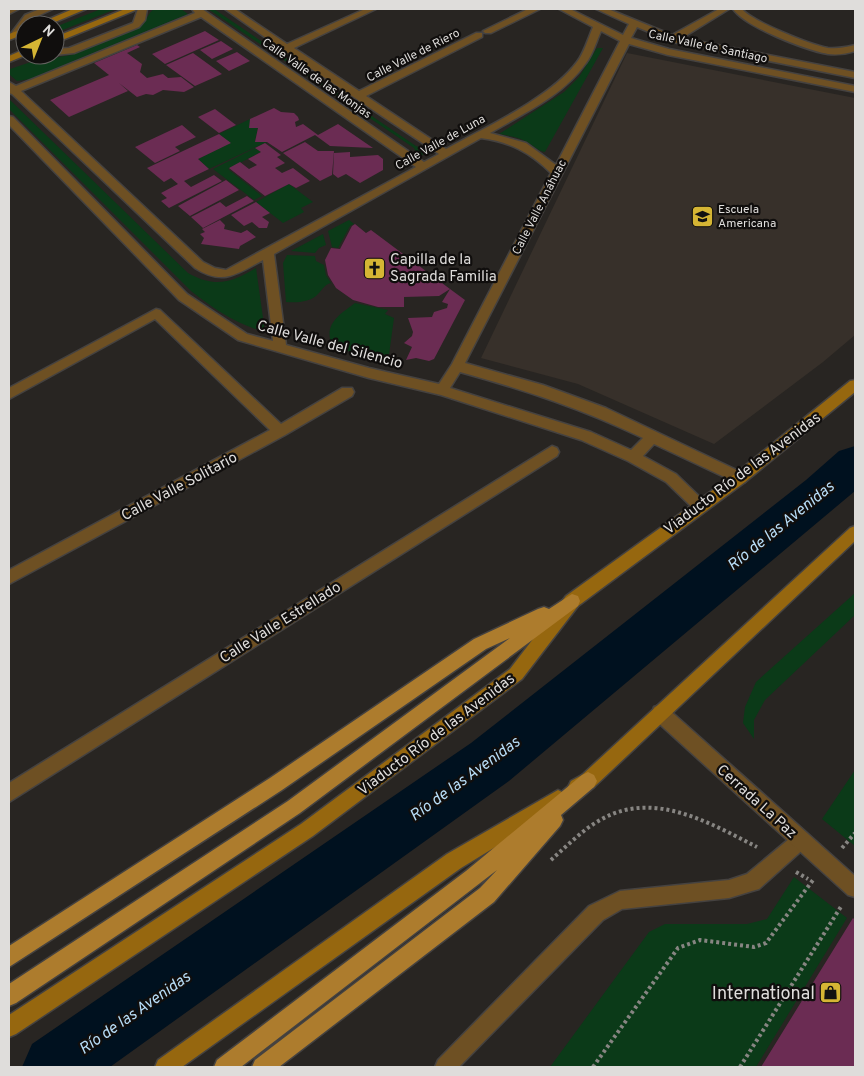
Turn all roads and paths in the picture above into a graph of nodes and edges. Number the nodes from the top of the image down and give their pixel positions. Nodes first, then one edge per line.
1 (14, 9) edge
2 (48, 9) edge
3 (81, 9) edge
4 (133, 9) edge
5 (142, 9) edge
6 (229, 9) edge
7 (372, 9) edge
8 (535, 9) edge
9 (563, 9) edge
10 (601, 9) edge
11 (725, 9) edge
12 (738, 9) edge
13 (9, 11) edge
14 (199, 11) edge
15 (523, 11) edge
16 (65, 15) edge
17 (634, 24) junction
18 (598, 27) junction
19 (12, 36) edge
20 (65, 36) edge
21 (673, 38) junction
22 (626, 40) junction
23 (286, 48) junction
24 (855, 48) edge
25 (65, 51) edge
26 (855, 76) edge
27 (11, 88) edge
28 (855, 89) edge
29 (358, 96) junction
30 (9, 119) edge
31 (480, 135) junction
32 (446, 154) junction
33 (424, 167) junction
34 (557, 172) junction
35 (268, 252) junction
36 (280, 348) junction
37 (457, 366) junction
38 (855, 385) edge
39 (442, 390) junction
40 (347, 392) dead end
41 (9, 394) edge
42 (280, 431) junction
43 (653, 436) junction
44 (552, 452) dead end
45 (633, 457) junction
46 (740, 478) junction
47 (700, 506) junction
48 (855, 532) edge
49 (9, 577) edge
50 (572, 601) junction
51 (660, 713) junction
52 (588, 781) junction
53 (9, 792) edge
54 (855, 833) edge
55 (801, 840) junction
56 (777, 860) junction
57 (548, 862) dead end
58 (828, 864) junction
59 (812, 882) junction
60 (820, 887) dead end
61 (854, 887) edge
62 (835, 898) dead end
63 (843, 904) junction
64 (9, 957) edge
65 (9, 996) edge
66 (9, 1027) edge
67 (165, 1067) edge
68 (224, 1067) edge
69 (262, 1067) edge
70 (445, 1067) edge
71 (593, 1067) edge
72 (740, 1067) edge

1 - 13 street
2 - 19 street
3 - 16 main road
4 - 20 main road
5 - 25 street
6 - 23 street, Calle Valle de las Monjas
7 - 23 street
8 - 15 street, Calle Valle de Riero
9 - 18 street, Calle Valle de Santiago
10 - 17 street, Calle Valle de Santiago
11 - 21 street
12 - 24 street, Calle Valle de Santiago
14 - 27 street
14 - 33 street, Calle Valle de las Monjas
15 - 29 street, Calle Valle de Riero
17 - 21 street, Calle Valle de Santiago
17 - 22 street, Calle Valle Anáhuac
18 - 22 street, Calle Valle de Santiago
18 - 31 street, Calle Valle de Luna
21 - 26 street, Calle Valle de Santiago
22 - 28 street, Calle Valle de Santiago
22 - 34 street, Calle Valle Anáhuac
23 - 29 street, Calle Valle de las Monjas
27 - 35 street
29 - 32 street, Calle Valle de las Monjas
30 - 36 street, Calle Valle del Silencio
31 - 32 street, Calle Valle de Luna
31 - 34 street
32 - 33 street, Calle Valle de Luna
33 - 35 street, Calle Valle de Luna
34 - 37 street, Calle Valle Anáhuac
35 - 36 street
36 - 39 street, Calle Valle del Silencio
37 - 39 street, Calle Valle Anáhuac
37 - 43 street
38 - 46 main road, Viaducto Río de las Avenidas
39 - 45 street, Calle Valle del Silencio
40 - 42 street, Calle Valle Solitario
41 - 42 street
42 - 49 street, Calle Valle Solitario
43 - 45 street
43 - 46 street
44 - 53 street, Calle Valle Estrellado
45 - 47 street, Calle Valle del Silencio
46 - 47 main road, Viaducto Río de las Avenidas
47 - 50 main road, Viaducto Río de las Avenidas
48 - 51 main road
50 - 64 main road
50 - 65 main road
50 - 66 main road, Viaducto Río de las Avenidas
51 - 52 main road
51 - 55 street, Cerrada La Paz
52 - 67 main road
52 - 68 main road
52 - 69 main road
54 - 58 path
55 - 56 street
55 - 58 street, Cerrada La Paz
56 - 57 path
56 - 59 path
56 - 70 street
58 - 59 path
58 - 61 street, Cerrada La Paz
59 - 60 path
59 - 71 path
61 - 63 path
62 - 63 path
63 - 72 path

